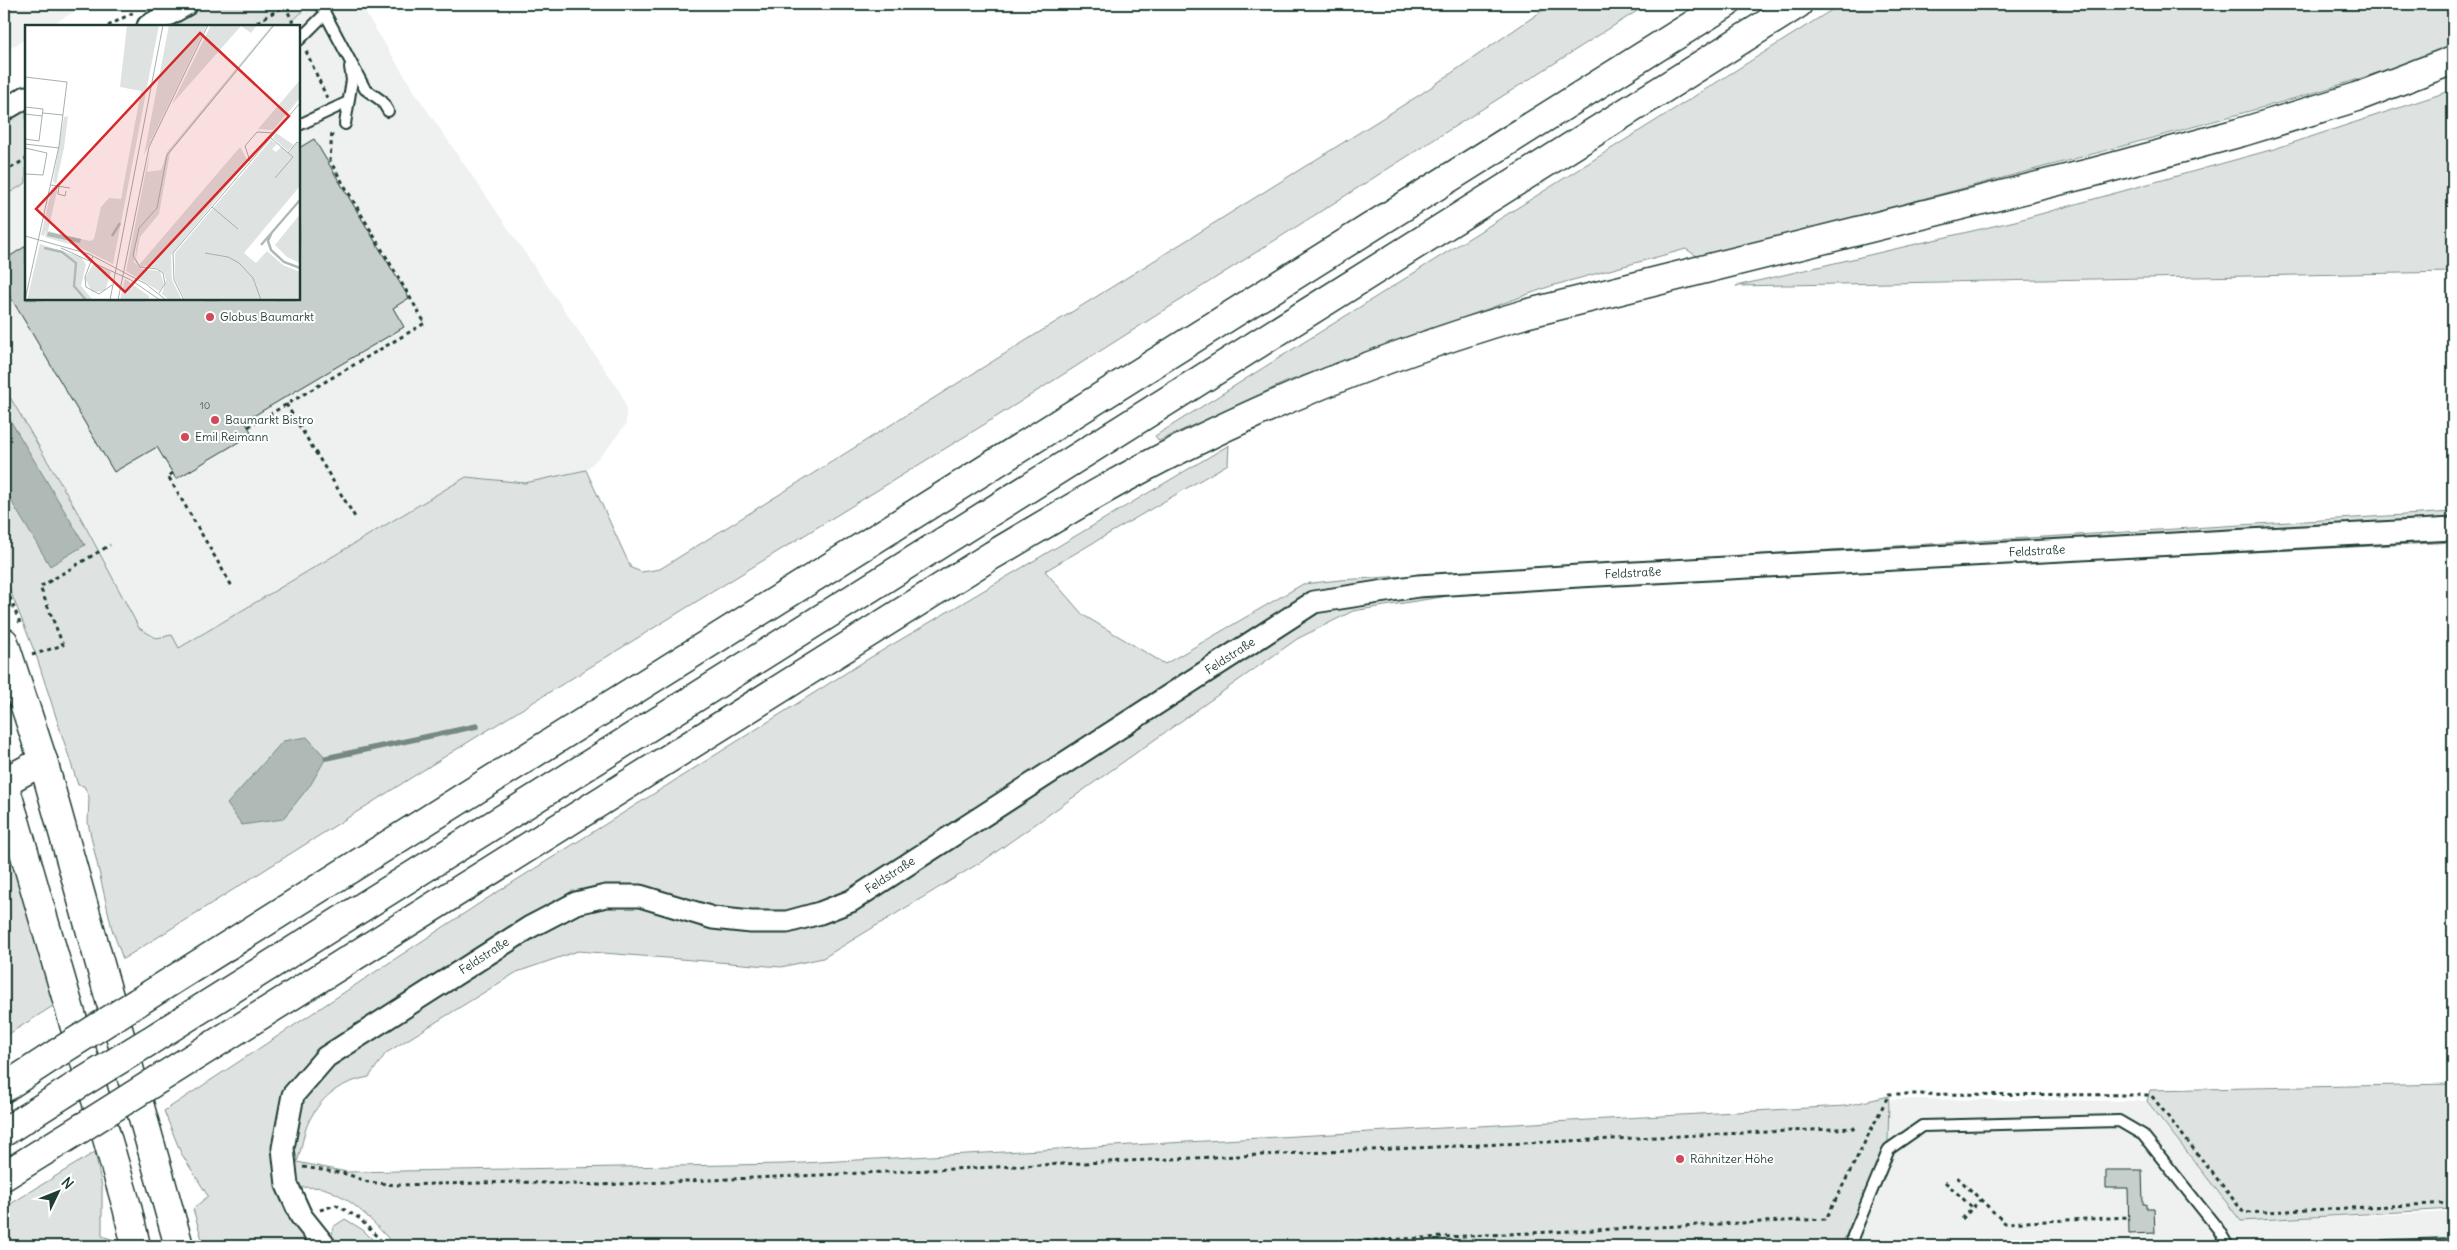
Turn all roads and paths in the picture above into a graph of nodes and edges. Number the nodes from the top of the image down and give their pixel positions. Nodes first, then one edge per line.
1 (187, 4) edge
2 (320, 4) edge
3 (1726, 4) edge
4 (1798, 4) edge
5 (286, 5) edge
6 (325, 14) junction
7 (144, 17) edge
8 (112, 25) edge
9 (252, 25) edge
10 (295, 25) edge
11 (300, 39) edge
12 (348, 54) junction
13 (2453, 60) edge
14 (25, 98) edge
15 (348, 102) junction
16 (4, 110) edge
17 (332, 111) junction
18 (388, 111) dead end
19 (345, 124) dead end
20 (300, 125) edge
21 (25, 160) edge
22 (4, 172) edge
23 (286, 404) junction
24 (248, 428) dead end
25 (173, 473) dead end
26 (355, 517) dead end
27 (2453, 529) edge
28 (110, 545) dead end
29 (233, 588) dead end
30 (4, 642) edge
31 (32, 655) dead end
32 (4, 759) edge
33 (43, 761) junction
34 (4, 782) edge
35 (9, 813) edge
36 (4, 1088) edge
37 (1855, 1128) dead end
38 (4, 1132) edge
39 (286, 1164) junction
40 (4, 1176) edge
41 (1956, 1178) dead end
42 (1945, 1182) dead end
43 (1980, 1200) junction
44 (1973, 1208) junction
45 (301, 1216) junction
46 (2129, 1217) dead end
47 (1962, 1219) dead end
48 (2453, 1244) edge
49 (136, 1246) edge
50 (179, 1246) edge
51 (325, 1246) edge
52 (386, 1246) edge
53 (1852, 1246) edge
54 (2228, 1246) edge
55 (2385, 1246) edge

1 - 7 street
2 - 6 lane
3 - 36 main road, bridge
4 - 38 main road, bridge
5 - 9 path
5 - 10 path
6 - 11 lane
6 - 12 lane
7 - 8 path
11 - 17 path
12 - 15 lane
12 - 18 lane
13 - 40 main road, bridge
14 - 16 street
15 - 17 lane
15 - 19 lane
17 - 20 lane
17 - 23 path
21 - 22 path
23 - 24 path
23 - 26 path
25 - 29 path
27 - 39 street, Feldstraße
28 - 31 path
30 - 33 main road
32 - 33 main road
33 - 34 main road
33 - 50 main road
34 - 35 main road
35 - 49 main road
37 - 39 path
39 - 45 street, Feldstraße
41 - 43 path
42 - 44 path
43 - 44 path
43 - 46 path
44 - 47 path
45 - 51 street, Feldstraße
45 - 52 path
48 - 55 lane
53 - 54 lane

